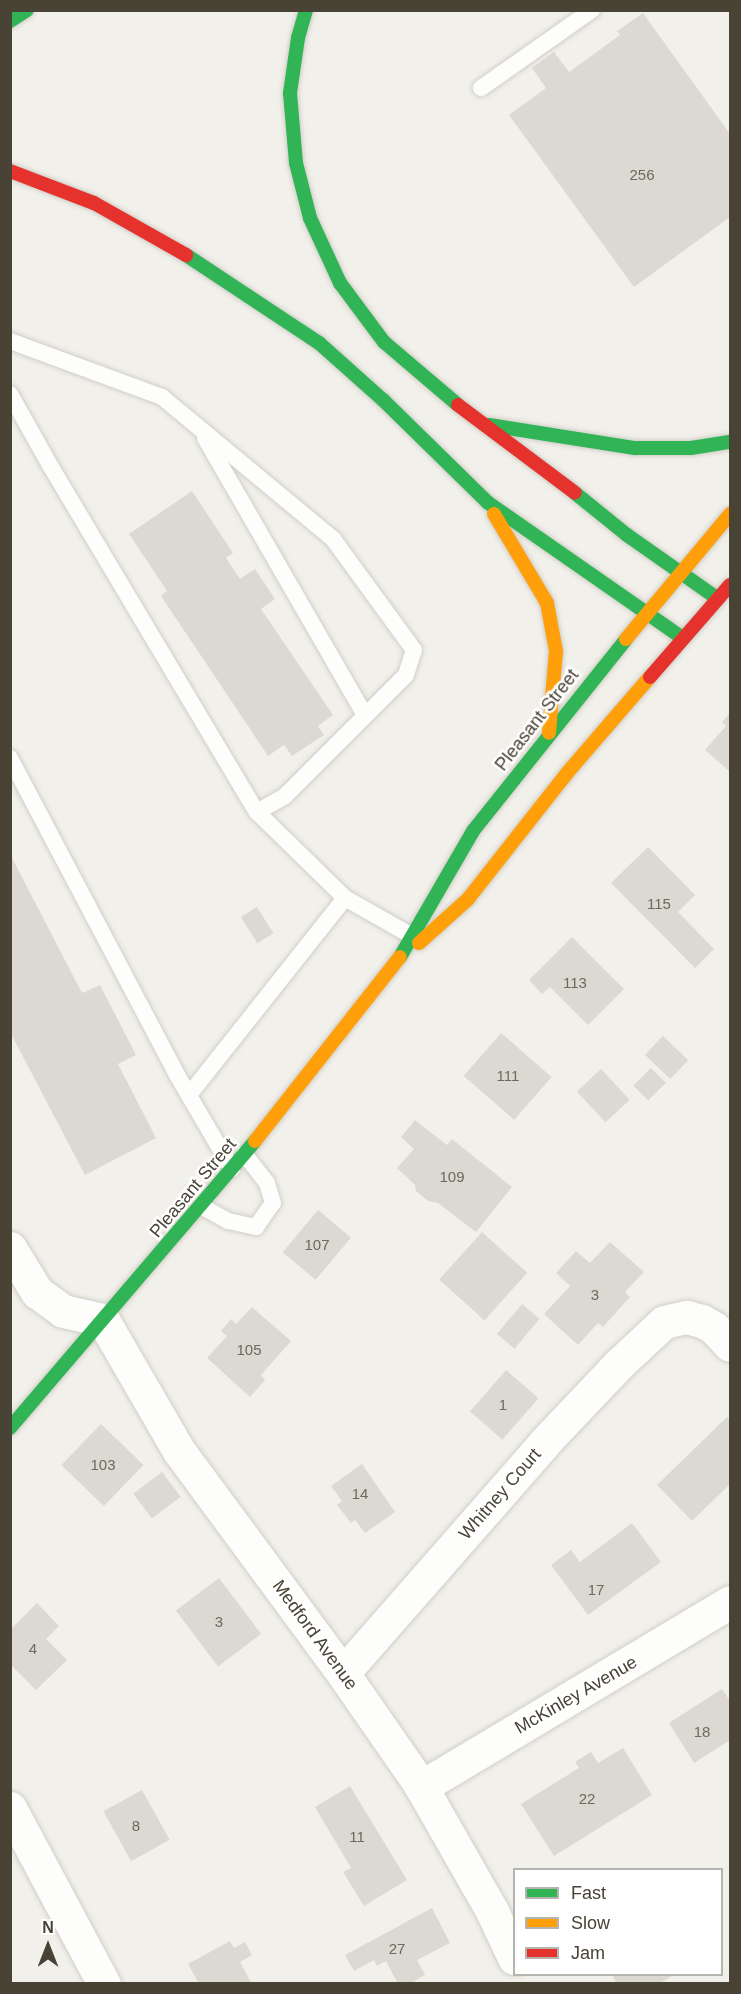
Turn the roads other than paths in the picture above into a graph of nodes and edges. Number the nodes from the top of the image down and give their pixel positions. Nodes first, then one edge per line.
1 (27, 10) edge
2 (306, 10) edge
3 (592, 10) edge
4 (10, 21) edge
5 (481, 88) dead end
6 (10, 171) edge
7 (10, 341) edge
8 (10, 394) edge
9 (481, 424) junction
10 (200, 429) junction
11 (730, 442) edge
12 (487, 502) junction
13 (730, 514) edge
14 (682, 572) junction
15 (730, 585) edge
16 (718, 599) junction
17 (648, 613) junction
18 (683, 638) junction
19 (365, 715) junction
20 (549, 733) junction
21 (10, 758) edge
22 (257, 812) junction
23 (345, 898) junction
24 (412, 936) junction
25 (395, 965) junction
26 (189, 1095) junction
27 (244, 1154) junction
28 (232, 1169) junction
29 (201, 1206) junction
30 (10, 1248) edge
31 (103, 1320) junction
32 (730, 1345) edge
33 (10, 1428) edge
34 (730, 1602) edge
35 (343, 1673) junction
36 (421, 1787) junction
37 (10, 1809) edge
38 (21, 1853) edge
39 (513, 1956) edge
40 (104, 1983) edge

1 - 4 main road
2 - 9 main road
3 - 5 lane
6 - 12 main road
7 - 10 lane
8 - 22 lane
9 - 11 main road
9 - 14 main road
10 - 19 lane
10 - 19 lane
12 - 17 main road
12 - 20 main road
13 - 14 main road, Pleasant Street
14 - 16 main road
14 - 17 main road, Pleasant Street
15 - 16 main road, Pleasant Street
16 - 18 main road, Pleasant Street
17 - 18 main road
17 - 20 main road, Pleasant Street
18 - 25 main road, Pleasant Street
19 - 22 lane
20 - 24 main road, Pleasant Street
21 - 26 lane
22 - 23 lane
23 - 24 lane
23 - 26 lane
24 - 25 main road, Pleasant Street
25 - 27 main road, Pleasant Street
26 - 28 lane
27 - 28 main road, Pleasant Street
27 - 29 lane
28 - 29 main road, Pleasant Street
29 - 31 main road, Pleasant Street
30 - 31 street
31 - 33 main road, Pleasant Street
31 - 35 street, Medford Avenue
32 - 35 street, Whitney Court
34 - 36 street, McKinley Avenue
35 - 36 street, Medford Avenue
36 - 39 street, Medford Avenue
37 - 38 street
38 - 40 street

